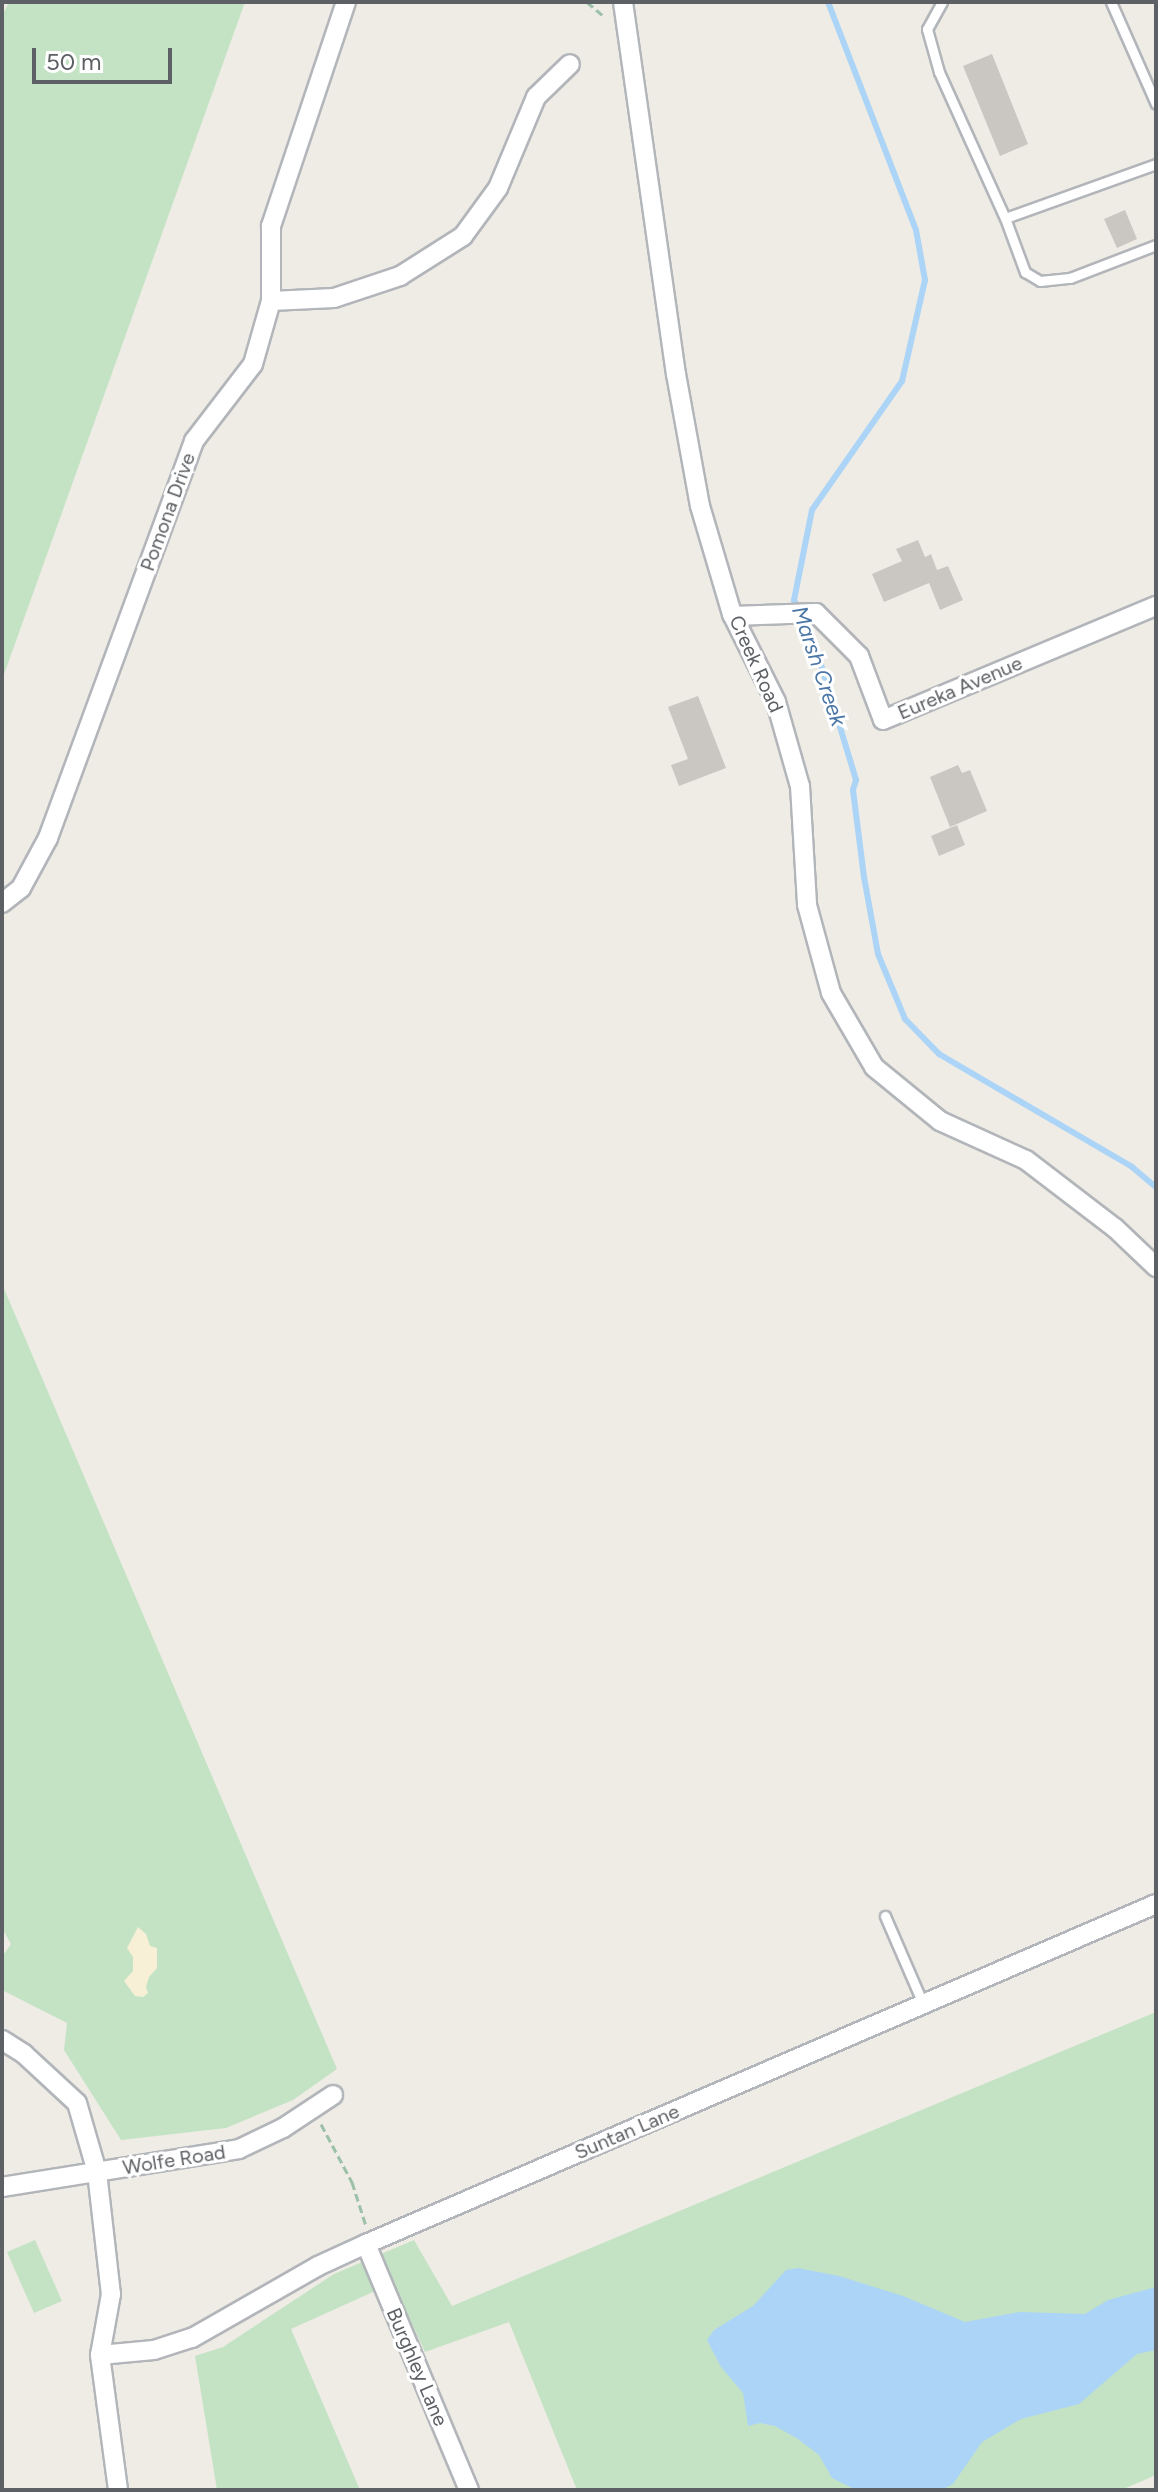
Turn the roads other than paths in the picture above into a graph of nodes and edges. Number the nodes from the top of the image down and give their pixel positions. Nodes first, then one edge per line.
1 (346, 2) edge
2 (623, 2) edge
3 (942, 2) edge
4 (1111, 2) edge
5 (570, 64) dead end
6 (1156, 104) edge
7 (1156, 164) edge
8 (1005, 218) junction
9 (1156, 245) edge
10 (271, 301) junction
11 (1156, 606) edge
12 (733, 616) junction
13 (2, 903) edge
14 (1156, 1267) edge
15 (1156, 1904) edge
16 (885, 1916) dead end
17 (923, 2004) junction
18 (2, 2040) edge
19 (333, 2095) dead end
20 (97, 2172) junction
21 (2, 2187) edge
22 (369, 2242) junction
23 (100, 2355) junction
24 (118, 2490) edge
25 (469, 2490) edge

1 - 10 street, Pomona Drive
2 - 12 street, Creek Road
3 - 8 lane
4 - 6 lane
5 - 10 street
7 - 8 lane
8 - 9 lane
10 - 13 street, Pomona Drive
11 - 12 street, Eureka Avenue
12 - 14 street, Creek Road
15 - 17 street, Suntan Lane
16 - 17 lane
17 - 22 street, Suntan Lane
18 - 20 street
19 - 20 street, Wolfe Road
20 - 21 street, Wolfe Road
20 - 23 street
22 - 23 street, Suntan Lane
22 - 25 street, Burghley Lane
23 - 24 street

